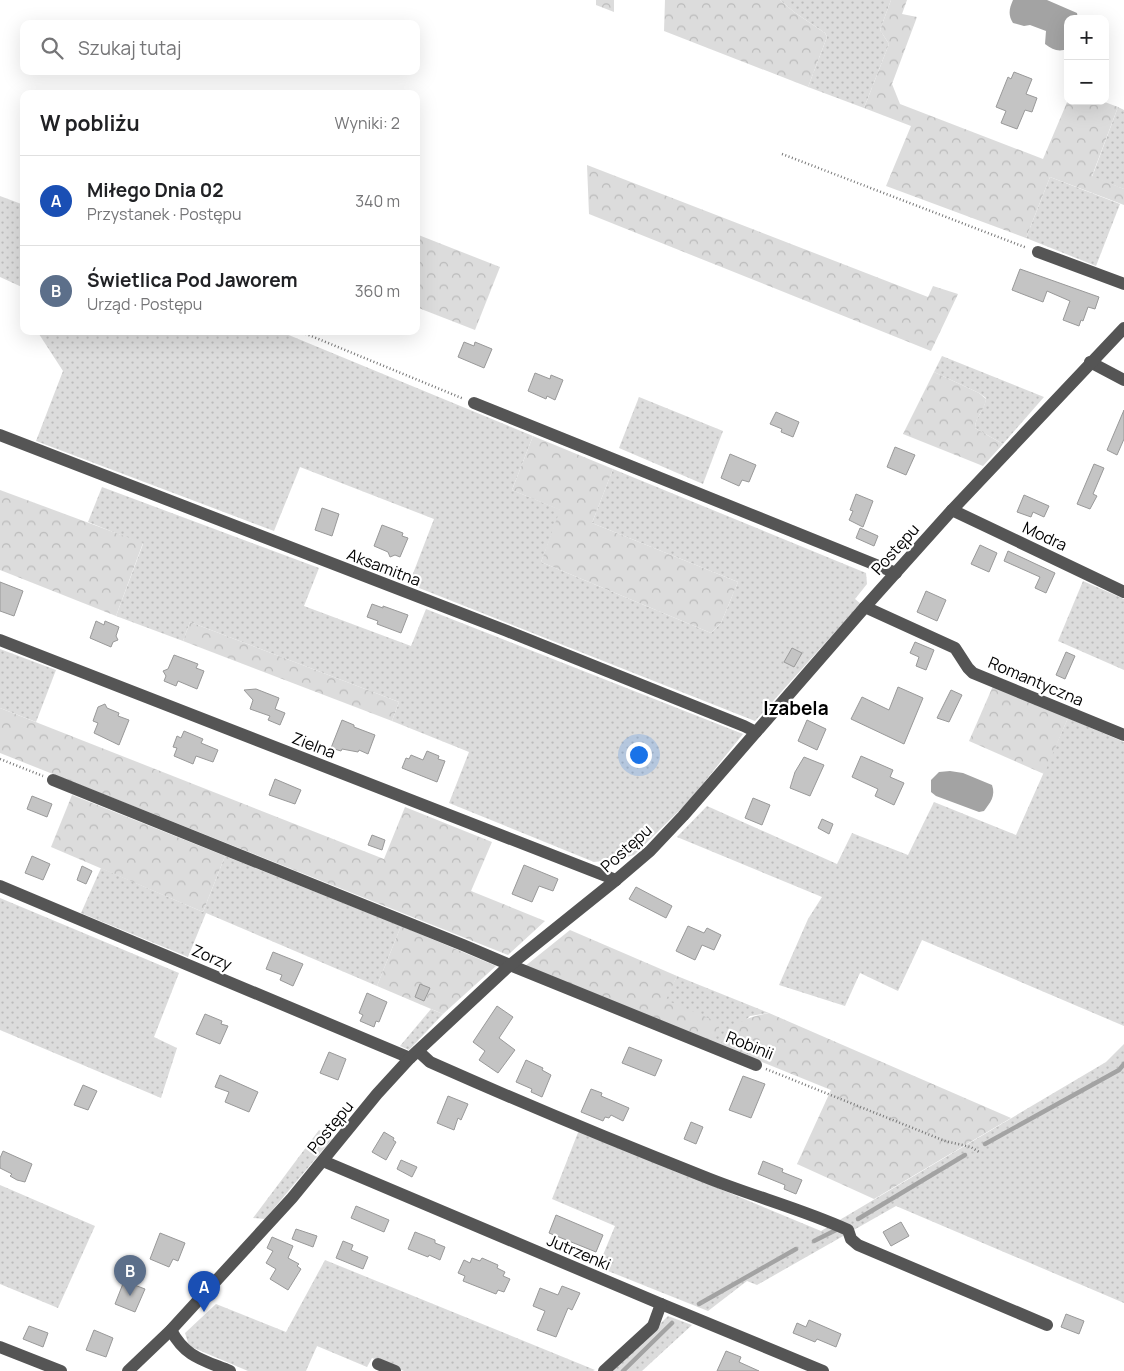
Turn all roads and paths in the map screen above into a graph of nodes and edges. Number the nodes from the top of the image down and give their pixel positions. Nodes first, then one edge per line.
1 (782, 154) dead end
2 (1038, 252) joint
3 (1124, 284) edge
4 (1124, 328) edge
5 (309, 335) edge
6 (1090, 362) junction
7 (1124, 380) edge
8 (474, 403) joint
9 (0, 435) edge
10 (952, 510) junction
11 (896, 573) junction
12 (1124, 592) edge
13 (865, 607) junction
14 (0, 640) edge
15 (756, 732) junction
16 (1124, 735) edge
17 (0, 759) edge
18 (53, 780) joint
19 (616, 880) junction
20 (0, 886) edge
21 (510, 965) junction
22 (414, 1054) junction
23 (756, 1065) joint
24 (979, 1152) dead end
25 (323, 1160) junction
26 (661, 1304) junction
27 (1047, 1324) dead end
28 (171, 1330) junction
29 (0, 1347) edge
30 (378, 1364) dead end
31 (61, 1371) edge
32 (128, 1371) edge
33 (230, 1371) edge
34 (395, 1371) edge
35 (604, 1371) edge
36 (823, 1371) edge

1 - 2 path
2 - 3 street
4 - 6 street, Postępu
5 - 8 path
6 - 7 street
6 - 10 street, Postępu
8 - 11 street
9 - 15 street, Aksamitna
10 - 11 street, Postępu
10 - 12 street, Modra
11 - 13 street, Postępu
13 - 15 street, Postępu
13 - 16 street, Romantyczna
14 - 19 street, Zielna
15 - 19 street, Postępu
17 - 18 path
18 - 21 street, Robinii
19 - 21 street, Postępu
20 - 22 street, Zorzy
21 - 22 street, Postępu
21 - 23 street, Robinii
22 - 25 street, Postępu
22 - 27 street, Zorzy
23 - 24 path, Robinii
25 - 26 street, Jutrzenki
25 - 28 street, Postępu
26 - 35 street
26 - 36 street, Jutrzenki
28 - 32 street, Postępu
28 - 33 street
29 - 31 street
30 - 34 street

